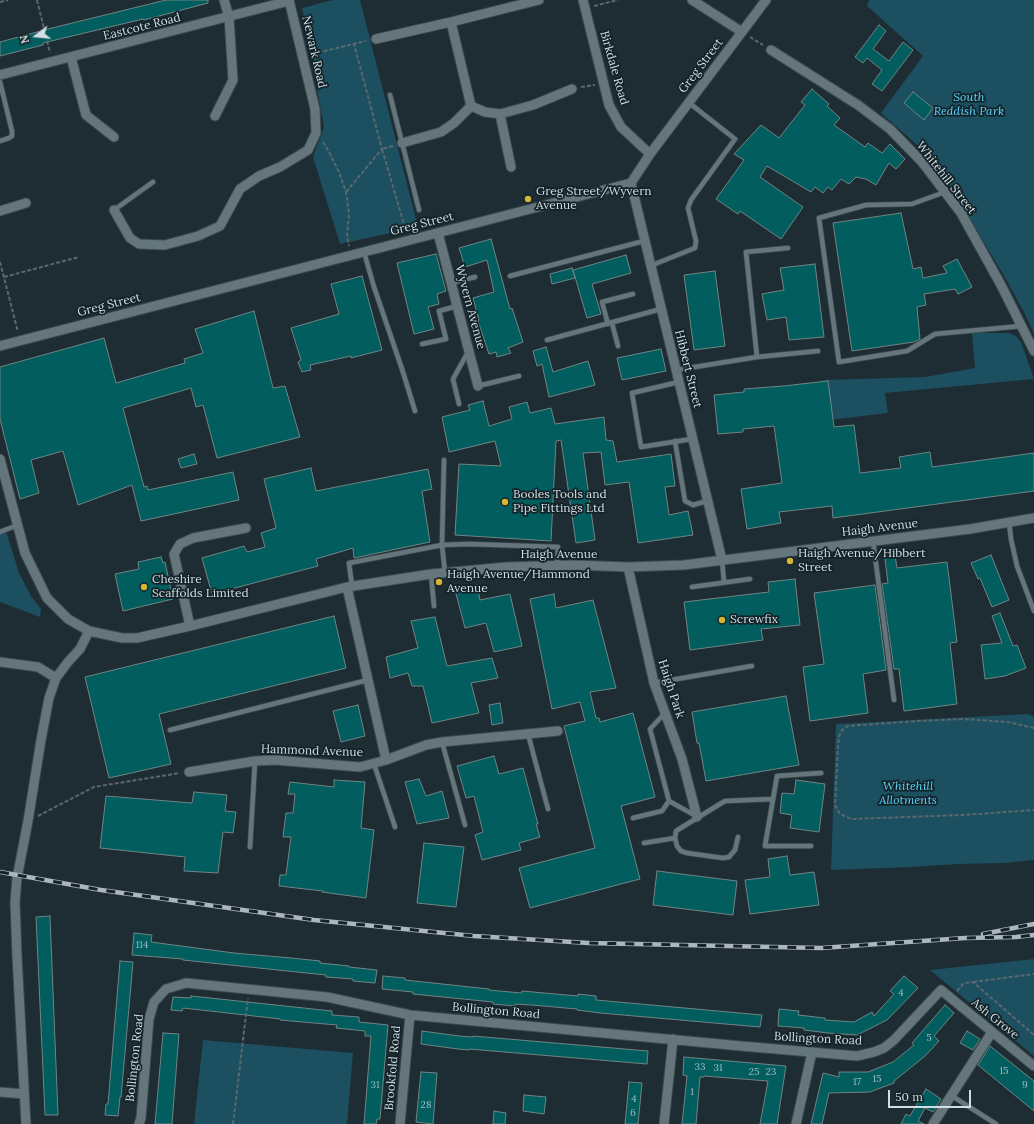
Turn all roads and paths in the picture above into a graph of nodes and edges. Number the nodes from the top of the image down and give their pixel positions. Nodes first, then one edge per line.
1 (8, 0) edge
2 (36, 0) edge
3 (224, 0) edge
4 (540, 0) edge
5 (618, 0) edge
6 (692, 0) edge
7 (766, 0) edge
8 (289, 1) edge
9 (0, 2) edge
10 (584, 4) edge
11 (229, 17) junction
12 (451, 22) junction
13 (742, 32) junction
14 (376, 39) joint
15 (354, 44) junction
16 (770, 50) joint
17 (303, 56) junction
18 (71, 57) junction
19 (52, 62) junction
20 (0, 75) edge
21 (0, 82) edge
22 (604, 83) junction
23 (572, 89) joint
24 (390, 96) dead end
25 (688, 102) junction
26 (471, 106) junction
27 (500, 114) junction
28 (215, 116) dead end
29 (316, 132) junction
30 (114, 137) dead end
31 (0, 141) edge
32 (402, 144) junction
33 (382, 149) junction
34 (650, 154) junction
35 (512, 167) dead end
36 (153, 182) dead end
37 (630, 183) junction
38 (346, 192) junction
39 (945, 192) junction
40 (26, 203) dead end
41 (0, 210) edge
42 (114, 210) joint
43 (419, 210) dead end
44 (438, 233) junction
45 (408, 240) junction
46 (644, 240) junction
47 (788, 248) dead end
48 (364, 252) junction
49 (350, 255) junction
50 (79, 257) dead end
51 (0, 262) edge
52 (650, 266) junction
53 (510, 276) dead end
54 (4, 277) junction
55 (475, 277) dead end
56 (451, 283) junction
57 (633, 294) dead end
58 (458, 306) junction
59 (661, 310) junction
60 (610, 323) junction
61 (1022, 326) junction
62 (547, 340) dead end
63 (20, 341) junction
64 (422, 344) dead end
65 (0, 346) edge
66 (618, 346) dead end
67 (469, 351) junction
68 (818, 351) dead end
69 (1034, 351) edge
70 (757, 357) junction
71 (676, 370) junction
72 (519, 376) dead end
73 (679, 382) junction
74 (478, 386) joint
75 (459, 404) dead end
76 (415, 411) dead end
77 (692, 439) junction
78 (674, 441) junction
79 (0, 459) edge
80 (444, 460) dead end
81 (707, 502) junction
82 (1034, 518) edge
83 (1009, 522) junction
84 (18, 527) junction
85 (246, 528) dead end
86 (0, 532) edge
87 (873, 541) junction
88 (442, 545) junction
89 (722, 560) junction
90 (557, 566) junction
91 (628, 567) junction
92 (446, 572) junction
93 (431, 574) junction
94 (750, 579) dead end
95 (724, 582) junction
96 (350, 586) junction
97 (692, 587) dead end
98 (434, 606) dead end
99 (1034, 611) edge
100 (190, 626) junction
101 (89, 631) junction
102 (0, 662) edge
103 (752, 666) dead end
104 (56, 678) junction
105 (368, 680) junction
106 (654, 682) junction
107 (894, 700) dead end
108 (666, 713) junction
109 (1034, 728) edge
110 (170, 730) dead end
111 (558, 731) dead end
112 (528, 734) junction
113 (442, 742) junction
114 (386, 760) junction
115 (254, 761) junction
116 (374, 764) junction
117 (189, 772) joint
118 (821, 773) dead end
119 (774, 799) junction
120 (669, 802) junction
121 (548, 809) dead end
122 (1034, 810) edge
123 (697, 817) junction
124 (633, 818) dead end
125 (28, 821) junction
126 (465, 825) dead end
127 (395, 827) dead end
128 (738, 837) dead end
129 (675, 838) junction
130 (644, 843) dead end
131 (811, 846) dead end
132 (250, 848) dead end
133 (1034, 974) edge
134 (973, 982) junction
135 (249, 989) junction
136 (941, 990) joint
137 (951, 998) junction
138 (410, 1015) junction
139 (992, 1032) junction
140 (1034, 1034) edge
141 (672, 1039) junction
142 (812, 1052) junction
143 (1034, 1066) edge
144 (0, 1092) edge
145 (24, 1094) junction
146 (952, 1096) junction
147 (26, 1124) edge
148 (139, 1124) edge
149 (233, 1124) edge
150 (400, 1124) edge
151 (664, 1124) edge
152 (796, 1124) edge
153 (933, 1124) edge
154 (996, 1124) edge

1 - 9 path
2 - 19 path
3 - 11 street
4 - 12 street
5 - 10 path
6 - 13 street
7 - 13 street, Greg Street
8 - 11 street, Eastcote Road
8 - 17 street, Newark Road
10 - 22 street, Birkdale Road
11 - 18 street, Eastcote Road
11 - 28 street
12 - 14 street
12 - 26 street
13 - 16 path
13 - 25 street, Greg Street
14 - 15 path
15 - 17 path
15 - 33 path
16 - 39 street, Whitehill Street
17 - 29 street, Newark Road
18 - 19 street, Eastcote Road
18 - 30 street
19 - 20 street, Eastcote Road
21 - 31 lane
22 - 23 path
22 - 34 street, Birkdale Road
23 - 27 street
24 - 32 lane
25 - 34 street, Greg Street
25 - 52 lane
26 - 27 street
26 - 32 street
27 - 35 street
29 - 38 path
29 - 42 street
32 - 43 lane
33 - 38 path
33 - 45 path
34 - 37 street, Greg Street
36 - 42 lane
37 - 44 street, Greg Street
37 - 46 street, Hibbert Street
38 - 49 path
39 - 61 street, Whitehill Street
39 - 61 lane
40 - 41 street
44 - 45 street, Greg Street
44 - 56 street, Wyvern Avenue
45 - 48 street, Greg Street
46 - 52 street, Hibbert Street
46 - 53 lane
47 - 70 lane
48 - 49 street, Greg Street
48 - 76 lane
49 - 63 street, Greg Street
50 - 54 path
51 - 54 path
52 - 59 street, Hibbert Street
54 - 63 path
55 - 56 lane
56 - 58 street, Wyvern Avenue
57 - 60 lane
58 - 64 lane
58 - 67 street, Wyvern Avenue
59 - 60 lane
59 - 71 street, Hibbert Street
60 - 62 lane
60 - 66 lane
61 - 69 street, Whitehill Street
63 - 65 street, Greg Street
67 - 74 street, Wyvern Avenue
67 - 75 lane
68 - 70 lane
70 - 71 lane
71 - 73 street, Hibbert Street
72 - 74 lane
73 - 77 street, Hibbert Street
73 - 78 lane
77 - 78 lane
77 - 81 street, Hibbert Street
78 - 81 lane
79 - 84 street, Haigh Avenue
80 - 88 lane
81 - 89 street, Hibbert Street
82 - 83 street, Haigh Avenue
83 - 87 street, Haigh Avenue
83 - 99 lane
84 - 86 lane
84 - 101 street, Haigh Avenue
85 - 100 street
87 - 89 street, Haigh Avenue
87 - 107 lane
88 - 90 lane
88 - 92 lane
88 - 96 lane
89 - 91 street, Haigh Avenue
89 - 95 lane
90 - 91 street, Haigh Avenue
90 - 92 street, Haigh Avenue
91 - 106 street, Haigh Park
92 - 93 street, Haigh Avenue
93 - 96 street, Haigh Avenue
93 - 98 lane
94 - 95 lane
95 - 97 lane
96 - 100 street, Haigh Avenue
96 - 105 street
100 - 101 street, Haigh Avenue
101 - 104 street
102 - 104 street
103 - 106 lane
104 - 125 street
105 - 110 lane
105 - 114 street
106 - 108 street, Haigh Park
108 - 120 lane
108 - 123 street, Haigh Park
109 - 122 path
111 - 112 street, Hammond Avenue
112 - 113 street, Hammond Avenue
112 - 121 lane
113 - 114 street, Hammond Avenue
113 - 126 lane
114 - 116 street, Hammond Avenue
115 - 116 street, Hammond Avenue
115 - 117 street, Hammond Avenue
115 - 132 lane
116 - 127 lane
117 - 125 path
118 - 119 lane
119 - 123 lane
119 - 131 lane
120 - 123 lane
120 - 124 lane
123 - 129 lane
125 - 145 street
128 - 129 lane
129 - 130 lane
133 - 134 path
134 - 137 path
134 - 140 path
135 - 138 street, Bollington Road
135 - 148 street, Bollington Road
135 - 149 path
136 - 137 street, Ash Grove
136 - 142 street, Bollington Road
137 - 139 street, Ash Grove
138 - 141 street, Bollington Road
138 - 150 street, Brookfold Road
139 - 143 street, Ash Grove
139 - 146 street
141 - 142 street, Bollington Road
141 - 151 street
142 - 152 street
144 - 145 street
145 - 147 street
146 - 153 street
146 - 154 lane

